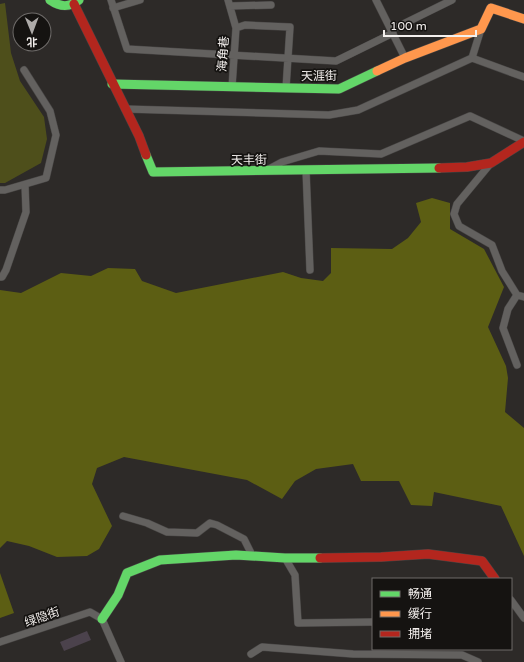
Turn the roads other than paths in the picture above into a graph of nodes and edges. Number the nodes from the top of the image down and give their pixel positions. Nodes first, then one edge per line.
1 (50, 0) edge
2 (111, 0) edge
3 (140, 0) edge
4 (376, 0) edge
5 (452, 0) edge
6 (76, 2) edge
7 (229, 3) edge
8 (492, 4) edge
9 (271, 5) dead end
10 (113, 8) junction
11 (524, 19) edge
12 (236, 28) junction
13 (482, 29) junction
14 (392, 32) junction
15 (235, 56) junction
16 (406, 58) junction
17 (472, 58) junction
18 (289, 59) junction
19 (24, 70) dead end
20 (524, 77) edge
21 (112, 84) junction
22 (232, 87) junction
23 (286, 88) junction
24 (125, 108) junction
25 (524, 142) edge
26 (491, 163) junction
27 (306, 170) junction
28 (265, 171) junction
29 (25, 184) junction
30 (0, 190) edge
31 (310, 270) dead end
32 (0, 277) edge
33 (521, 296) edge
34 (517, 365) dead end
35 (123, 516) dead end
36 (252, 555) junction
37 (285, 558) junction
38 (494, 578) edge
39 (512, 601) edge
40 (524, 618) edge
41 (102, 619) junction
42 (372, 622) edge
43 (0, 642) edge
44 (463, 652) edge
45 (250, 654) dead end
46 (122, 662) edge
47 (478, 662) edge

1 - 6 street
2 - 10 street
3 - 10 street
4 - 14 street
5 - 14 street
6 - 21 street, 天丰街
7 - 9 street
7 - 12 street, 海角巷
8 - 11 street
8 - 13 street
10 - 15 street
12 - 15 street, 海角巷
12 - 18 street
13 - 16 street, 天涯街
13 - 17 street
14 - 16 street
14 - 18 street
15 - 18 street
15 - 22 street, 海角巷
16 - 23 street, 天涯街
17 - 20 street
17 - 24 street
18 - 23 street
19 - 29 street
21 - 22 street, 天涯街
21 - 24 street, 天丰街
22 - 23 street, 天涯街
24 - 28 street, 天丰街
25 - 26 street, 天丰街
25 - 28 street
26 - 27 street, 天丰街
26 - 33 street
27 - 28 street, 天丰街
27 - 31 street
29 - 30 street
29 - 32 street
33 - 34 street
35 - 36 street
36 - 37 street
36 - 41 street
37 - 38 street
37 - 42 street
39 - 40 street
41 - 43 street, 绿隐街
41 - 46 street
44 - 45 street
44 - 47 street

